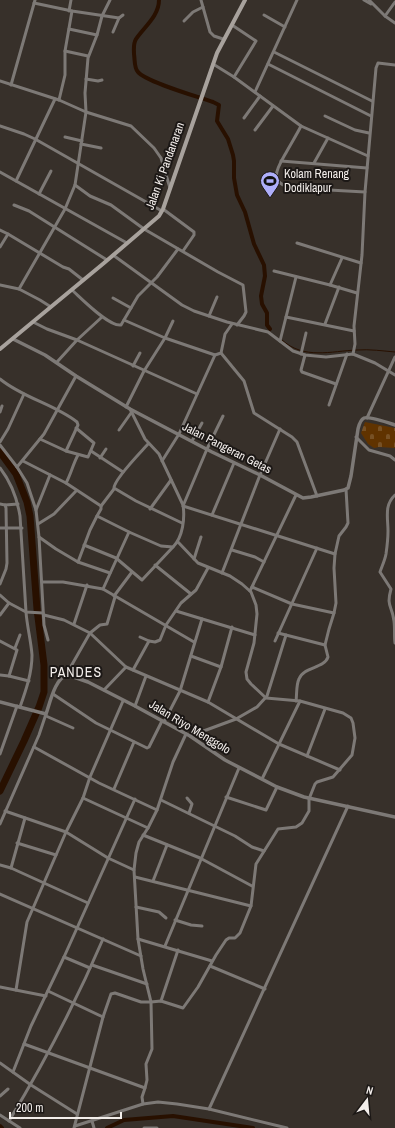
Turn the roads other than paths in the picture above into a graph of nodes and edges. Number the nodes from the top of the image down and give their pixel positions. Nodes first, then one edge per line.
1 (71, 0) edge
2 (110, 0) edge
3 (201, 0) edge
4 (245, 0) edge
5 (297, 0) edge
6 (364, 0) edge
7 (369, 0) edge
8 (35, 1) edge
9 (395, 2) edge
10 (374, 5) junction
11 (203, 7) junction
12 (70, 11) junction
13 (123, 15) dead end
14 (264, 15) dead end
15 (102, 16) junction
16 (385, 16) junction
17 (119, 18) junction
18 (184, 21) dead end
19 (395, 23) edge
20 (232, 25) junction
21 (285, 27) junction
22 (69, 29) junction
23 (113, 32) dead end
24 (97, 35) junction
25 (223, 39) junction
26 (65, 51) junction
27 (274, 52) junction
28 (88, 56) junction
29 (213, 64) junction
30 (268, 64) junction
31 (395, 64) edge
32 (234, 77) junction
33 (86, 79) junction
34 (102, 80) dead end
35 (0, 81) edge
36 (12, 85) junction
37 (255, 92) junction
38 (260, 96) junction
39 (54, 98) junction
40 (59, 100) junction
41 (372, 101) junction
42 (273, 106) junction
43 (86, 112) junction
44 (324, 116) dead end
45 (371, 116) junction
46 (244, 118) dead end
47 (0, 126) edge
48 (301, 126) junction
49 (256, 130) dead end
50 (369, 133) junction
51 (65, 137) dead end
52 (328, 138) junction
53 (34, 139) junction
54 (82, 143) junction
55 (101, 148) dead end
56 (368, 156) junction
57 (281, 161) junction
58 (314, 163) junction
59 (79, 164) junction
60 (367, 168) junction
61 (51, 170) dead end
62 (0, 172) edge
63 (16, 181) junction
64 (75, 185) junction
65 (170, 188) junction
66 (365, 192) junction
67 (39, 194) junction
68 (14, 205) dead end
69 (65, 209) junction
70 (162, 210) junction
71 (54, 227) junction
72 (144, 229) junction
73 (0, 230) edge
74 (8, 234) junction
75 (127, 243) junction
76 (297, 243) dead end
77 (0, 247) edge
78 (178, 249) junction
79 (183, 251) junction
80 (39, 254) junction
81 (113, 255) junction
82 (342, 258) junction
83 (108, 260) junction
84 (361, 264) junction
85 (274, 271) dead end
86 (296, 277) junction
87 (83, 280) junction
88 (152, 283) junction
89 (0, 285) edge
90 (330, 285) junction
91 (339, 287) junction
92 (19, 289) junction
93 (72, 290) junction
94 (357, 293) junction
95 (217, 297) dead end
96 (113, 298) dead end
97 (51, 307) junction
98 (131, 308) junction
99 (209, 316) junction
100 (102, 317) junction
101 (286, 318) junction
102 (124, 320) junction
103 (174, 321) dead end
104 (33, 322) junction
105 (233, 324) junction
106 (325, 324) junction
107 (354, 331) junction
108 (306, 333) dead end
109 (165, 338) junction
110 (13, 339) junction
111 (281, 339) junction
112 (77, 340) junction
113 (0, 349) edge
114 (301, 352) junction
115 (140, 353) dead end
116 (221, 354) junction
117 (346, 354) junction
118 (353, 354) junction
119 (215, 355) junction
120 (305, 355) junction
121 (395, 357) edge
122 (57, 362) junction
123 (133, 366) junction
124 (388, 370) junction
125 (144, 371) junction
126 (395, 375) edge
127 (76, 376) junction
128 (0, 379) edge
129 (336, 384) junction
130 (24, 394) junction
131 (197, 394) junction
132 (329, 405) dead end
133 (2, 406) dead end
134 (126, 407) junction
135 (58, 410) junction
136 (131, 411) junction
137 (0, 412) edge
138 (223, 416) dead end
139 (367, 418) junction
140 (202, 423) dead end
141 (395, 425) edge
142 (76, 428) junction
143 (280, 429) junction
144 (119, 430) dead end
145 (179, 434) junction
146 (356, 437) junction
147 (40, 439) junction
148 (192, 441) junction
149 (0, 442) edge
150 (148, 444) junction
151 (0, 445) edge
152 (207, 449) junction
153 (106, 450) dead end
154 (66, 451) junction
155 (92, 451) junction
156 (78, 455) junction
157 (100, 458) junction
158 (395, 460) edge
159 (23, 461) junction
160 (162, 461) junction
161 (234, 463) junction
162 (17, 467) junction
163 (0, 468) edge
164 (123, 472) junction
165 (50, 475) junction
166 (260, 475) junction
167 (171, 480) junction
168 (66, 483) junction
169 (114, 489) junction
170 (346, 489) junction
171 (76, 491) junction
172 (296, 494) junction
173 (395, 495) edge
174 (315, 496) junction
175 (0, 504) edge
176 (18, 504) junction
177 (5, 506) junction
178 (101, 506) junction
179 (183, 506) junction
180 (150, 509) junction
181 (36, 510) junction
182 (212, 515) junction
183 (97, 516) junction
184 (182, 523) junction
185 (38, 524) junction
186 (241, 525) junction
187 (0, 528) edge
188 (22, 528) junction
189 (7, 529) junction
190 (128, 532) junction
191 (276, 536) junction
192 (39, 537) junction
193 (201, 537) dead end
194 (178, 542) junction
195 (84, 545) junction
196 (173, 547) junction
197 (317, 548) junction
198 (232, 550) junction
199 (336, 554) junction
200 (116, 558) junction
201 (194, 559) junction
202 (78, 562) junction
203 (264, 562) junction
204 (155, 565) junction
205 (208, 568) junction
206 (132, 572) junction
207 (110, 573) junction
208 (222, 573) junction
209 (42, 582) junction
210 (0, 584) edge
211 (87, 585) junction
212 (103, 589) junction
213 (251, 589) junction
214 (191, 594) junction
215 (0, 595) edge
216 (115, 596) junction
217 (9, 603) junction
218 (292, 604) junction
219 (176, 611) junction
220 (26, 612) junction
221 (43, 614) junction
222 (334, 614) junction
223 (0, 615) edge
224 (202, 619) junction
225 (74, 624) junction
226 (166, 624) junction
227 (232, 627) junction
228 (90, 633) junction
229 (278, 633) junction
230 (20, 634) dead end
231 (256, 634) junction
232 (286, 635) junction
233 (140, 637) dead end
234 (48, 640) dead end
235 (149, 641) junction
236 (275, 641) dead end
237 (0, 642) edge
238 (194, 642) junction
239 (395, 643) edge
240 (325, 646) junction
241 (15, 648) junction
242 (191, 656) junction
243 (126, 667) junction
244 (221, 667) junction
245 (133, 670) junction
246 (66, 675) junction
247 (0, 676) edge
248 (9, 676) junction
249 (146, 676) junction
250 (29, 681) junction
251 (104, 690) junction
252 (180, 691) junction
253 (53, 694) junction
254 (265, 698) junction
255 (123, 701) junction
256 (298, 701) junction
257 (0, 702) edge
258 (208, 702) junction
259 (18, 706) junction
260 (135, 706) junction
261 (325, 709) junction
262 (46, 715) junction
263 (236, 718) junction
264 (163, 721) junction
265 (73, 728) dead end
266 (110, 730) junction
267 (188, 735) junction
268 (134, 742) junction
269 (279, 744) junction
270 (34, 747) junction
271 (0, 754) edge
272 (307, 756) junction
273 (239, 768) junction
274 (340, 770) junction
275 (90, 777) junction
276 (262, 779) junction
277 (277, 787) junction
278 (114, 789) junction
279 (226, 797) junction
280 (83, 798) junction
281 (187, 798) dead end
282 (136, 799) junction
283 (309, 799) junction
284 (161, 800) junction
285 (348, 806) junction
286 (157, 810) junction
287 (5, 811) junction
288 (189, 813) junction
289 (395, 817) edge
290 (24, 818) junction
291 (126, 818) junction
292 (0, 824) edge
293 (215, 825) junction
294 (148, 828) junction
295 (66, 832) junction
296 (143, 836) junction
297 (17, 844) junction
298 (167, 845) junction
299 (264, 851) junction
300 (56, 855) junction
301 (108, 858) junction
302 (200, 858) junction
303 (0, 865) edge
304 (11, 868) junction
305 (134, 870) junction
306 (135, 877) junction
307 (154, 881) junction
308 (44, 883) junction
309 (252, 886) junction
310 (187, 890) junction
311 (0, 894) edge
312 (88, 903) junction
313 (251, 906) junction
314 (136, 907) junction
315 (33, 908) junction
316 (166, 918) dead end
317 (175, 920) junction
318 (202, 926) dead end
319 (77, 928) junction
320 (138, 938) junction
321 (103, 939) junction
322 (165, 946) junction
323 (178, 950) junction
324 (141, 956) junction
325 (64, 957) junction
326 (212, 961) junction
327 (210, 966) junction
328 (91, 967) junction
329 (147, 984) junction
330 (0, 987) edge
331 (265, 989) junction
332 (16, 990) junction
333 (48, 991) junction
334 (46, 996) junction
335 (161, 1000) junction
336 (151, 1002) junction
337 (74, 1004) junction
338 (103, 1018) junction
339 (24, 1044) junction
340 (48, 1052) junction
341 (0, 1063) edge
342 (90, 1067) junction
343 (13, 1072) junction
344 (31, 1085) junction
345 (145, 1088) junction
346 (8, 1089) dead end
347 (0, 1096) edge
348 (143, 1104) junction
349 (209, 1109) junction
350 (77, 1114) junction
351 (0, 1115) edge
352 (9, 1121) junction
353 (92, 1122) junction
354 (74, 1127) edge
355 (20, 1128) edge
356 (94, 1128) edge
357 (144, 1128) edge
358 (157, 1128) edge
359 (287, 1128) edge

1 - 12 street
2 - 15 street
3 - 11 street
4 - 20 main road, Jalan Ki Pandanaran
5 - 21 street
6 - 10 street
7 - 10 street
8 - 12 street
8 - 36 street
9 - 16 street
10 - 16 street
11 - 18 street
11 - 25 street
12 - 15 street
12 - 22 street
13 - 17 street
14 - 21 street
15 - 17 street
15 - 24 street
16 - 19 street
17 - 23 street
20 - 25 main road, Jalan Ki Pandanaran
20 - 32 street
21 - 27 street
22 - 24 street
22 - 26 street
24 - 28 street
25 - 29 main road, Jalan Ki Pandanaran
26 - 28 street
26 - 40 street
27 - 30 street
27 - 41 street
28 - 33 street
29 - 32 street
29 - 65 main road, Jalan Ki Pandanaran
30 - 37 street
30 - 45 street
31 - 41 street
32 - 37 street
33 - 34 street
33 - 43 street
35 - 36 street
36 - 39 street
37 - 38 street
38 - 42 street
38 - 46 street
39 - 40 street
39 - 53 street
40 - 43 street
41 - 45 street
42 - 48 street
42 - 49 street
43 - 54 street
43 - 65 street
44 - 50 street
45 - 50 street
47 - 53 street
48 - 52 street
48 - 57 street
50 - 56 street
51 - 54 street
52 - 56 street
52 - 58 street
53 - 59 street
53 - 63 street
54 - 55 street
54 - 59 street
56 - 60 street
57 - 58 street
57 - 66 street
58 - 60 street
59 - 64 street
59 - 70 street
60 - 66 street
61 - 67 street
62 - 63 street
63 - 67 street
64 - 69 street
64 - 72 street
65 - 70 main road, Jalan Ki Pandanaran
66 - 84 street
67 - 69 street
68 - 71 street
69 - 71 street
69 - 75 street
70 - 72 main road, Jalan Ki Pandanaran
70 - 79 street
71 - 80 street
71 - 83 street
72 - 75 main road, Jalan Ki Pandanaran
72 - 78 street
73 - 74 street
74 - 77 street
74 - 80 street
75 - 81 main road, Jalan Ki Pandanaran
76 - 82 street
78 - 79 street
78 - 88 street
79 - 105 street
80 - 87 street
80 - 92 street
81 - 83 main road, Jalan Ki Pandanaran
81 - 88 street
82 - 84 street
82 - 90 street
83 - 87 main road, Jalan Ki Pandanaran
84 - 94 street
85 - 86 street
86 - 90 street
86 - 101 street
87 - 93 main road, Jalan Ki Pandanaran
88 - 98 street
88 - 99 street
89 - 92 street
90 - 91 street
91 - 94 street
91 - 106 street
92 - 97 street
93 - 97 main road, Jalan Ki Pandanaran
93 - 100 street
94 - 107 street
95 - 99 street
96 - 98 street
97 - 104 main road, Jalan Ki Pandanaran
98 - 102 street
99 - 105 street
100 - 102 street
100 - 112 street
101 - 106 street
101 - 111 street
102 - 109 street
103 - 109 street
104 - 110 main road, Jalan Ki Pandanaran
104 - 112 street
105 - 111 street
105 - 116 street
106 - 107 street
107 - 118 street
108 - 114 street
109 - 119 street
109 - 125 street
110 - 113 main road, Jalan Ki Pandanaran
110 - 122 street, Jalan Pangeran Getas
111 - 114 street
112 - 122 street
112 - 123 street
114 - 120 street
115 - 123 street
116 - 119 street
116 - 143 street
117 - 118 street
117 - 120 street
117 - 129 street
118 - 124 street
119 - 131 street
120 - 129 street
121 - 124 street
122 - 127 street, Jalan Pangeran Getas
123 - 125 street
124 - 126 street
124 - 139 street
125 - 131 street
125 - 134 street
127 - 134 street, Jalan Pangeran Getas
127 - 135 street
128 - 130 street
129 - 132 street
130 - 135 street
130 - 149 street
131 - 145 street
133 - 137 street
134 - 136 street, Jalan Pangeran Getas
135 - 142 street
135 - 147 street
136 - 144 street
136 - 145 street, Jalan Pangeran Getas
136 - 150 street
138 - 152 street
139 - 141 street
139 - 146 street
140 - 148 street
142 - 154 street
142 - 155 street
143 - 166 street
143 - 174 street
145 - 148 street, Jalan Pangeran Getas
145 - 160 street
146 - 158 street
146 - 170 street
147 - 154 street
147 - 159 street
148 - 152 street, Jalan Pangeran Getas
150 - 160 street
150 - 164 street
151 - 162 street
152 - 161 street, Jalan Pangeran Getas
152 - 179 street
153 - 157 street
154 - 156 street
155 - 156 street
155 - 157 street
156 - 168 street
157 - 164 street
159 - 162 street
159 - 165 street
160 - 167 street
161 - 166 street, Jalan Pangeran Getas
161 - 182 street
162 - 181 street
163 - 176 street
164 - 169 street
165 - 168 street
165 - 181 street
166 - 172 street, Jalan Pangeran Getas
166 - 186 street
167 - 179 street
167 - 180 street
168 - 171 street
169 - 178 street
169 - 180 street
170 - 174 street, Jalan Pangeran Getas
170 - 199 street
171 - 178 street
171 - 185 street
172 - 174 street, Jalan Pangeran Getas
172 - 191 street
173 - 239 street
175 - 177 street
176 - 177 street
176 - 188 street
177 - 189 street
178 - 183 street
179 - 182 street
179 - 184 street
180 - 184 street
181 - 185 street
182 - 186 street
183 - 190 street
183 - 195 street
184 - 194 street
185 - 192 street
186 - 191 street
186 - 198 street
187 - 189 street
188 - 189 street
188 - 220 street
189 - 210 street
190 - 196 street
190 - 200 street
191 - 197 street
191 - 203 street
192 - 202 street
192 - 209 street
193 - 201 street
194 - 196 street
194 - 201 street
195 - 200 street
195 - 202 street
196 - 204 street
197 - 199 street
197 - 218 street
198 - 203 street
198 - 208 street
199 - 222 street
200 - 206 street
200 - 207 street
201 - 205 street
202 - 207 street
203 - 213 street
204 - 206 street
204 - 214 street
205 - 208 street
205 - 214 street
206 - 216 street
207 - 212 street
208 - 213 street
209 - 211 street
209 - 221 street
211 - 212 street
211 - 225 street
212 - 216 street
213 - 218 street
213 - 231 street
214 - 219 street
215 - 217 street
216 - 226 street
216 - 228 street
217 - 220 street
217 - 223 street
218 - 222 street
218 - 229 street
219 - 224 street
219 - 226 street
220 - 221 street
220 - 250 street
221 - 225 street
221 - 234 street
222 - 240 street
224 - 227 street
224 - 238 street
225 - 228 street
226 - 235 street
226 - 238 street
227 - 231 street
227 - 244 street
228 - 243 street
228 - 246 street
229 - 232 street
229 - 236 street
230 - 241 street
231 - 254 street
232 - 240 street
232 - 254 street
233 - 235 street
235 - 245 street
237 - 241 street
238 - 242 street
240 - 256 street
241 - 248 street
242 - 244 street
242 - 252 street
243 - 245 street
243 - 251 street
244 - 258 street
245 - 249 street
246 - 251 street, Jalan Riyo Menggolo
246 - 253 street
247 - 248 street
248 - 250 street
249 - 252 street
249 - 260 street
250 - 259 street
251 - 255 street, Jalan Riyo Menggolo
252 - 258 street
252 - 264 street
253 - 262 street
253 - 266 street
254 - 256 street
254 - 263 street
255 - 260 street, Jalan Riyo Menggolo
255 - 266 street
256 - 261 street
256 - 269 street
257 - 259 street
258 - 263 street
259 - 262 street
259 - 271 street
260 - 264 street, Jalan Riyo Menggolo
261 - 272 street
261 - 274 street
262 - 265 street
262 - 270 street
263 - 267 street
263 - 269 street
264 - 267 street, Jalan Riyo Menggolo
264 - 268 street
266 - 268 street
266 - 275 street
267 - 273 street, Jalan Riyo Menggolo
267 - 284 street
268 - 278 street
269 - 272 street
269 - 276 street
270 - 275 street
270 - 287 street
272 - 274 street
273 - 276 street, Jalan Riyo Menggolo
273 - 279 street
274 - 283 street
275 - 278 street
275 - 280 street
276 - 277 street, Jalan Riyo Menggolo
277 - 279 street
277 - 283 street, Jalan Riyo Menggolo
278 - 282 street
279 - 293 street
280 - 291 street
280 - 295 street
281 - 288 street
282 - 286 street
282 - 291 street
283 - 285 street, Jalan Riyo Menggolo
283 - 299 street
284 - 286 street
284 - 288 street
285 - 289 street, Jalan Riyo Menggolo
285 - 331 street
286 - 294 street
287 - 290 street
287 - 292 street
288 - 293 street
290 - 295 street
290 - 297 street
291 - 294 street
291 - 301 street
293 - 299 street
293 - 302 street
294 - 296 street
295 - 300 street
295 - 301 street
296 - 298 street
296 - 305 street
297 - 300 street
297 - 304 street
298 - 302 street
298 - 307 street
299 - 309 street
300 - 308 street
301 - 305 street
301 - 312 street
302 - 309 street
302 - 310 street
303 - 304 street
304 - 308 street
305 - 306 street
306 - 307 street
306 - 314 street
307 - 310 street
308 - 312 street
308 - 315 street
309 - 313 street
310 - 313 street
310 - 317 street
311 - 315 street
312 - 319 street
313 - 326 street
314 - 316 street
314 - 320 street
315 - 319 street
315 - 332 street
317 - 318 street
317 - 322 street
319 - 321 street
319 - 325 street
320 - 322 street
320 - 324 street
321 - 324 street
321 - 328 street
322 - 323 street
323 - 326 street
323 - 335 street
324 - 329 street
325 - 328 street
325 - 333 street
326 - 327 street
327 - 331 street
327 - 335 street
328 - 329 street
328 - 337 street
329 - 336 street
330 - 332 street
331 - 349 street
332 - 334 street
333 - 334 street
333 - 337 street
334 - 339 street
335 - 336 street
336 - 338 street
336 - 345 street
337 - 338 street
337 - 340 street
338 - 342 street
339 - 340 street
339 - 343 street
340 - 342 street
340 - 344 street
341 - 343 street
342 - 345 street
342 - 350 street
343 - 344 street
344 - 350 street
344 - 352 street
345 - 348 street
346 - 347 street
348 - 349 street
348 - 353 street
349 - 359 street
350 - 354 street
351 - 352 street
352 - 355 street
353 - 354 street
353 - 356 street
357 - 358 street

